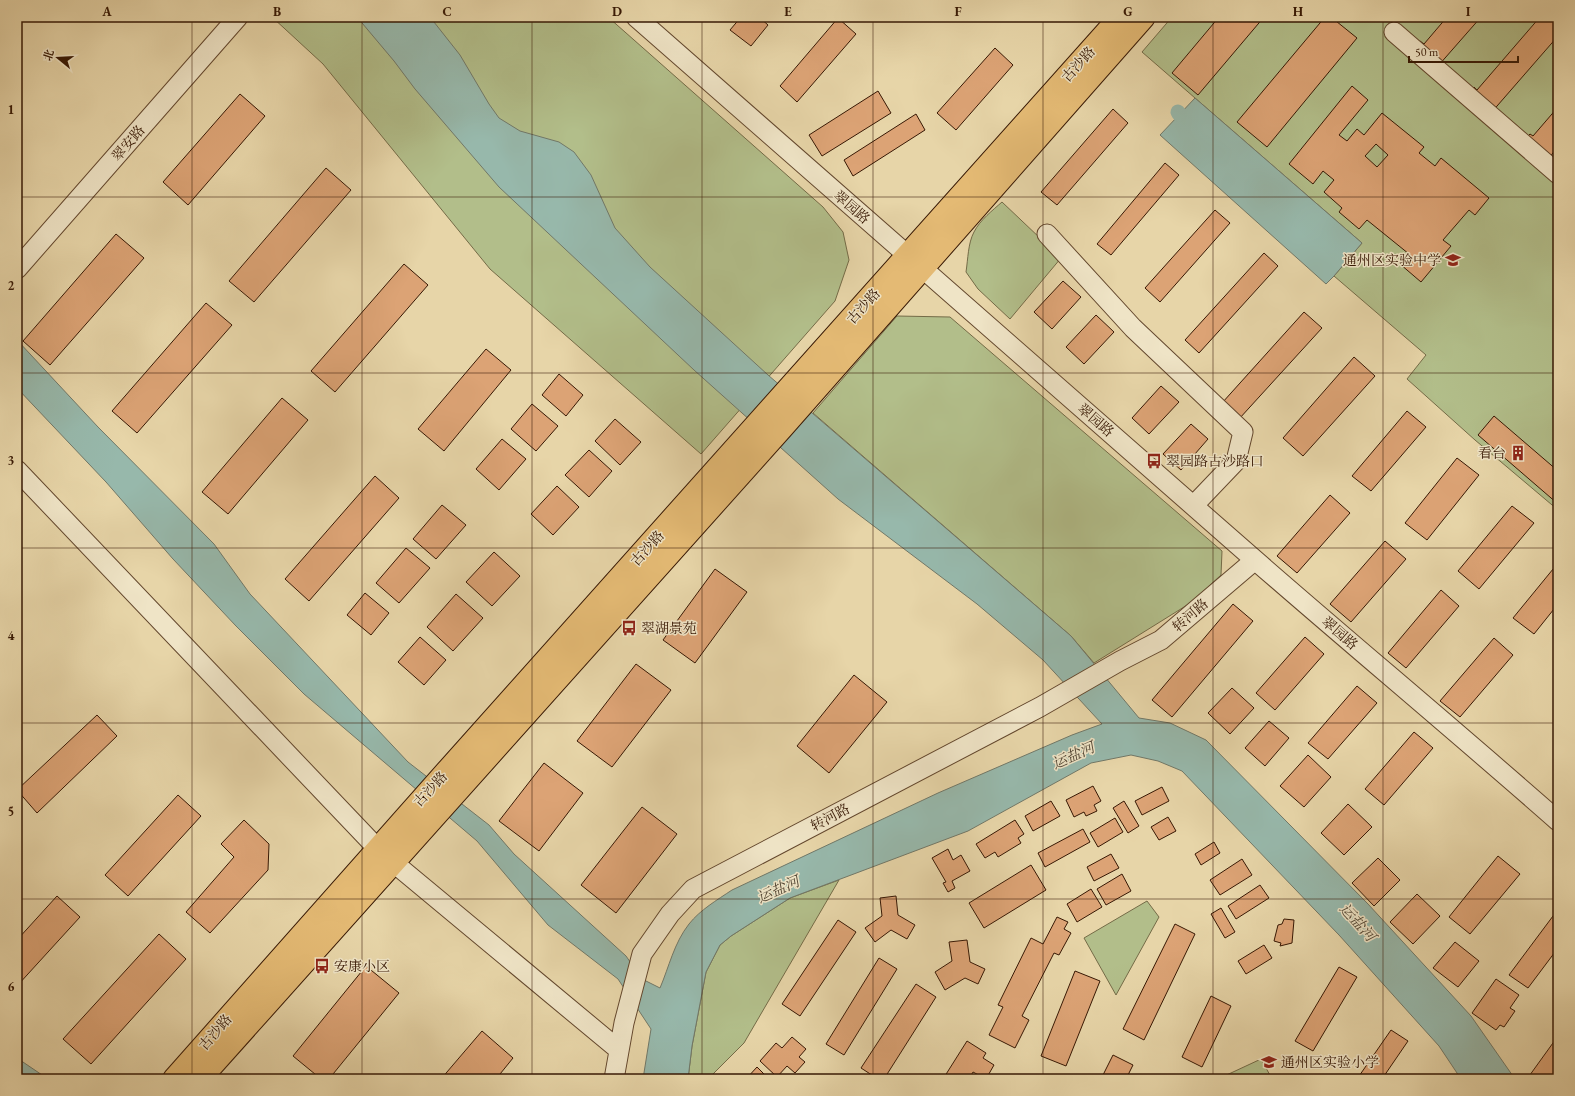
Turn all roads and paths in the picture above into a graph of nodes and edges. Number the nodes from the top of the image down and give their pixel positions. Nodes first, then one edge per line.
1 (238, 17) edge
2 (636, 17) edge
3 (1120, 17) edge
4 (1144, 17) edge
5 (1394, 32) dead end
6 (1558, 174) edge
7 (1047, 234) dead end
8 (914, 263) junction
9 (17, 269) edge
10 (17, 470) edge
11 (1194, 505) junction
12 (1255, 560) junction
13 (458, 773) junction
14 (1558, 821) edge
15 (377, 848) junction
16 (394, 864) junction
17 (619, 1050) junction
18 (174, 1079) edge
19 (200, 1079) edge
20 (614, 1079) edge

1 - 9 street, 翠安路
2 - 8 street, 翠园路
3 - 8 main road, 古沙路
4 - 8 main road, 古沙路
5 - 6 street
7 - 11 street
8 - 11 street, 翠园路
8 - 13 main road, 古沙路
10 - 15 street
11 - 12 street, 翠园路
12 - 14 street, 翠园路
12 - 17 street, 转河路
13 - 15 main road, 古沙路
13 - 16 main road, 古沙路
15 - 16 street
15 - 18 main road, 古沙路
16 - 17 street
16 - 19 main road, 古沙路
17 - 20 street

